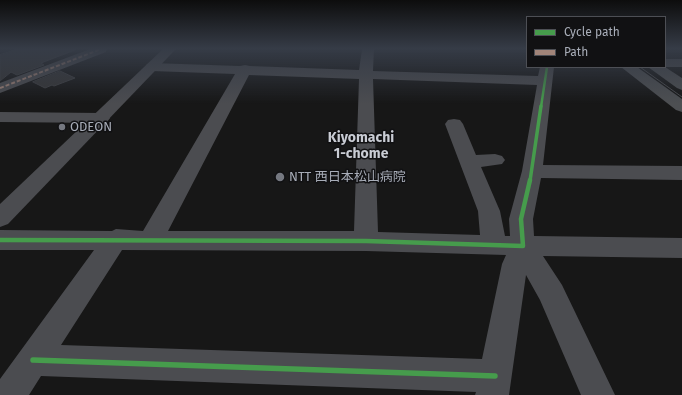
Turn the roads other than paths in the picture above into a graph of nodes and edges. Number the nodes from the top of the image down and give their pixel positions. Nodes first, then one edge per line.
1 (53, 67) edge
2 (152, 67) edge
3 (165, 67) edge
4 (367, 67) edge
5 (629, 68) edge
6 (657, 68) edge
7 (245, 70) junction
8 (546, 74) edge
9 (366, 75) junction
10 (682, 85) edge
11 (0, 88) edge
12 (682, 107) edge
13 (0, 117) edge
14 (101, 118) junction
15 (454, 124) dead end
16 (495, 160) dead end
17 (469, 161) junction
18 (532, 171) junction
19 (682, 172) edge
20 (0, 218) edge
21 (116, 239) junction
22 (0, 240) edge
23 (151, 240) junction
24 (366, 241) junction
25 (494, 245) junction
26 (523, 246) junction
27 (682, 248) edge
28 (33, 360) junction
29 (493, 386) edge
30 (9, 395) edge
31 (598, 395) edge

1 - 11 street
2 - 14 street
3 - 7 street
4 - 9 street
5 - 12 main road
6 - 10 main road
7 - 9 street
7 - 23 street
8 - 9 street
8 - 18 street
9 - 24 street
13 - 14 street
14 - 20 street
15 - 17 street
16 - 17 street
17 - 25 street
18 - 19 street
18 - 26 street
21 - 22 street
21 - 23 street
21 - 28 street
23 - 24 street
24 - 25 street
25 - 26 street
26 - 27 street
26 - 29 street
26 - 31 street
28 - 29 street
28 - 30 street

